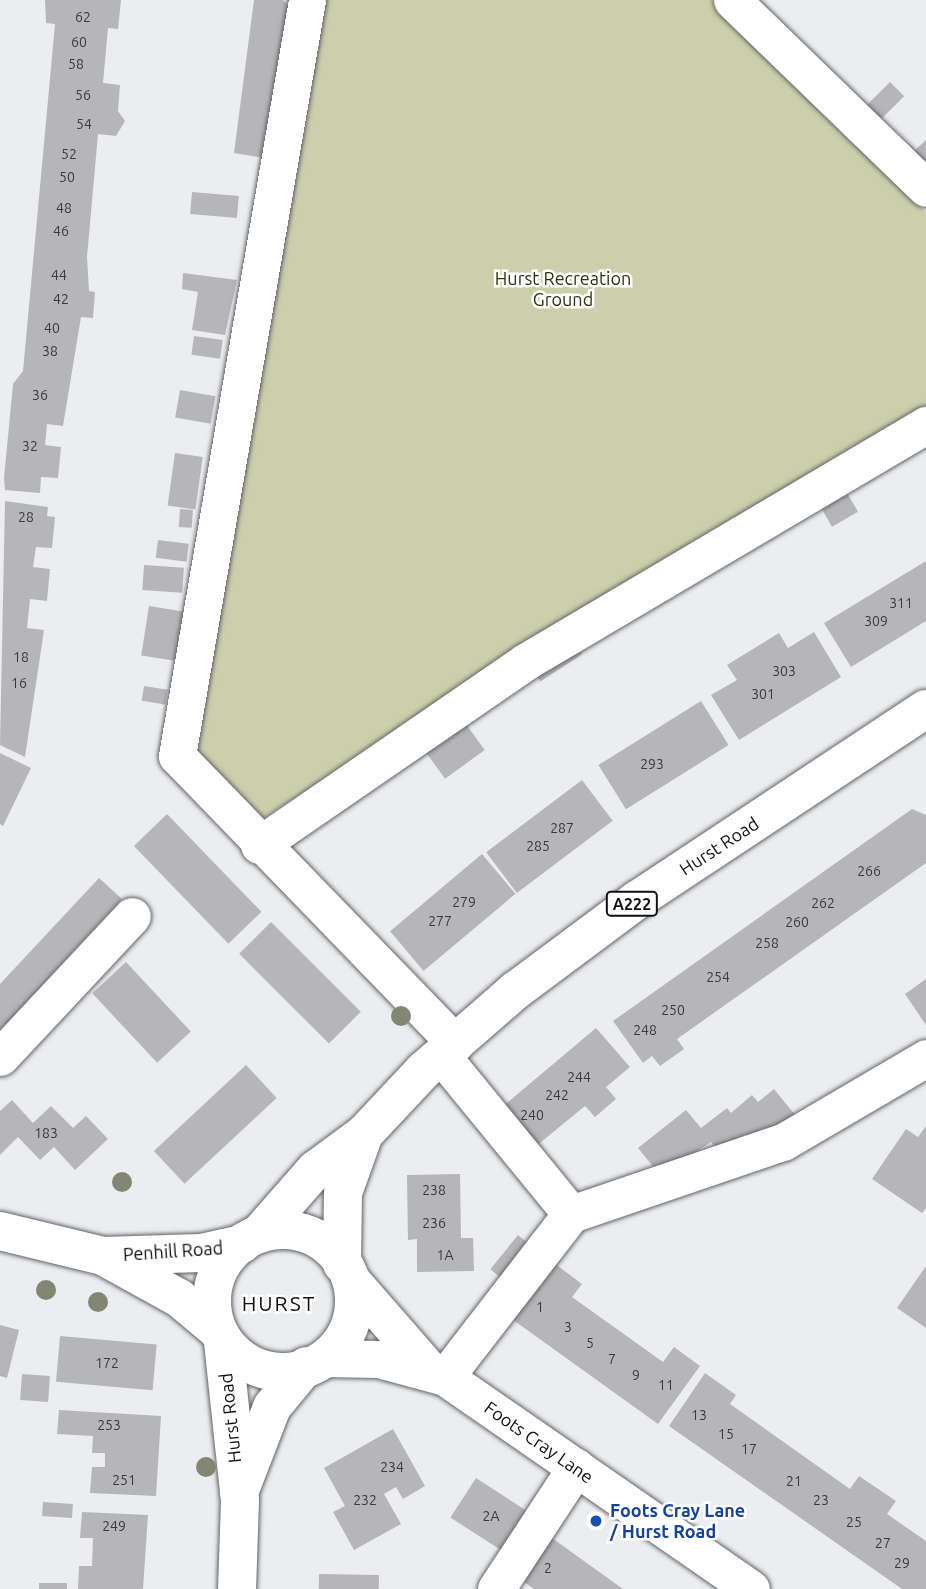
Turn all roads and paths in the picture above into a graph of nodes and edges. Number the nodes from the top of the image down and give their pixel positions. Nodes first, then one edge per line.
1 (307, 0) edge
2 (732, 0) edge
3 (926, 188) edge
4 (926, 425) edge
5 (926, 709) edge
6 (259, 845) junction
7 (132, 916) dead end
8 (448, 1049) junction
9 (0, 1057) edge
10 (926, 1058) edge
11 (364, 1134) junction
12 (570, 1214) junction
13 (0, 1231) edge
14 (251, 1239) junction
15 (103, 1256) junction
16 (348, 1273) junction
17 (219, 1335) junction
18 (315, 1362) junction
19 (437, 1373) junction
20 (576, 1467) junction
21 (239, 1493) junction
22 (236, 1589) edge
23 (496, 1589) edge
24 (751, 1589) edge

1 - 6 street
2 - 3 street
4 - 6 street
5 - 8 main road, Hurst Road / A222
6 - 8 street
7 - 9 street
8 - 11 main road, Hurst Road / A222
8 - 12 street
10 - 12 street
11 - 14 main road, Hurst Road
11 - 16 main road, Hurst Road
12 - 19 street
13 - 15 main road, Penhill Road
14 - 15 main road, Penhill Road
14 - 16 main road
14 - 17 main road, Hurst Road
15 - 17 main road, Penhill Road
16 - 18 main road, Hurst Road
16 - 19 street, Foots Cray Lane
17 - 18 main road, Hurst Road
17 - 21 main road, Hurst Road
18 - 19 street, Foots Cray Lane
18 - 21 main road, Hurst Road
19 - 20 street, Foots Cray Lane
20 - 23 street
20 - 24 street, Foots Cray Lane
21 - 22 main road, Hurst Road

